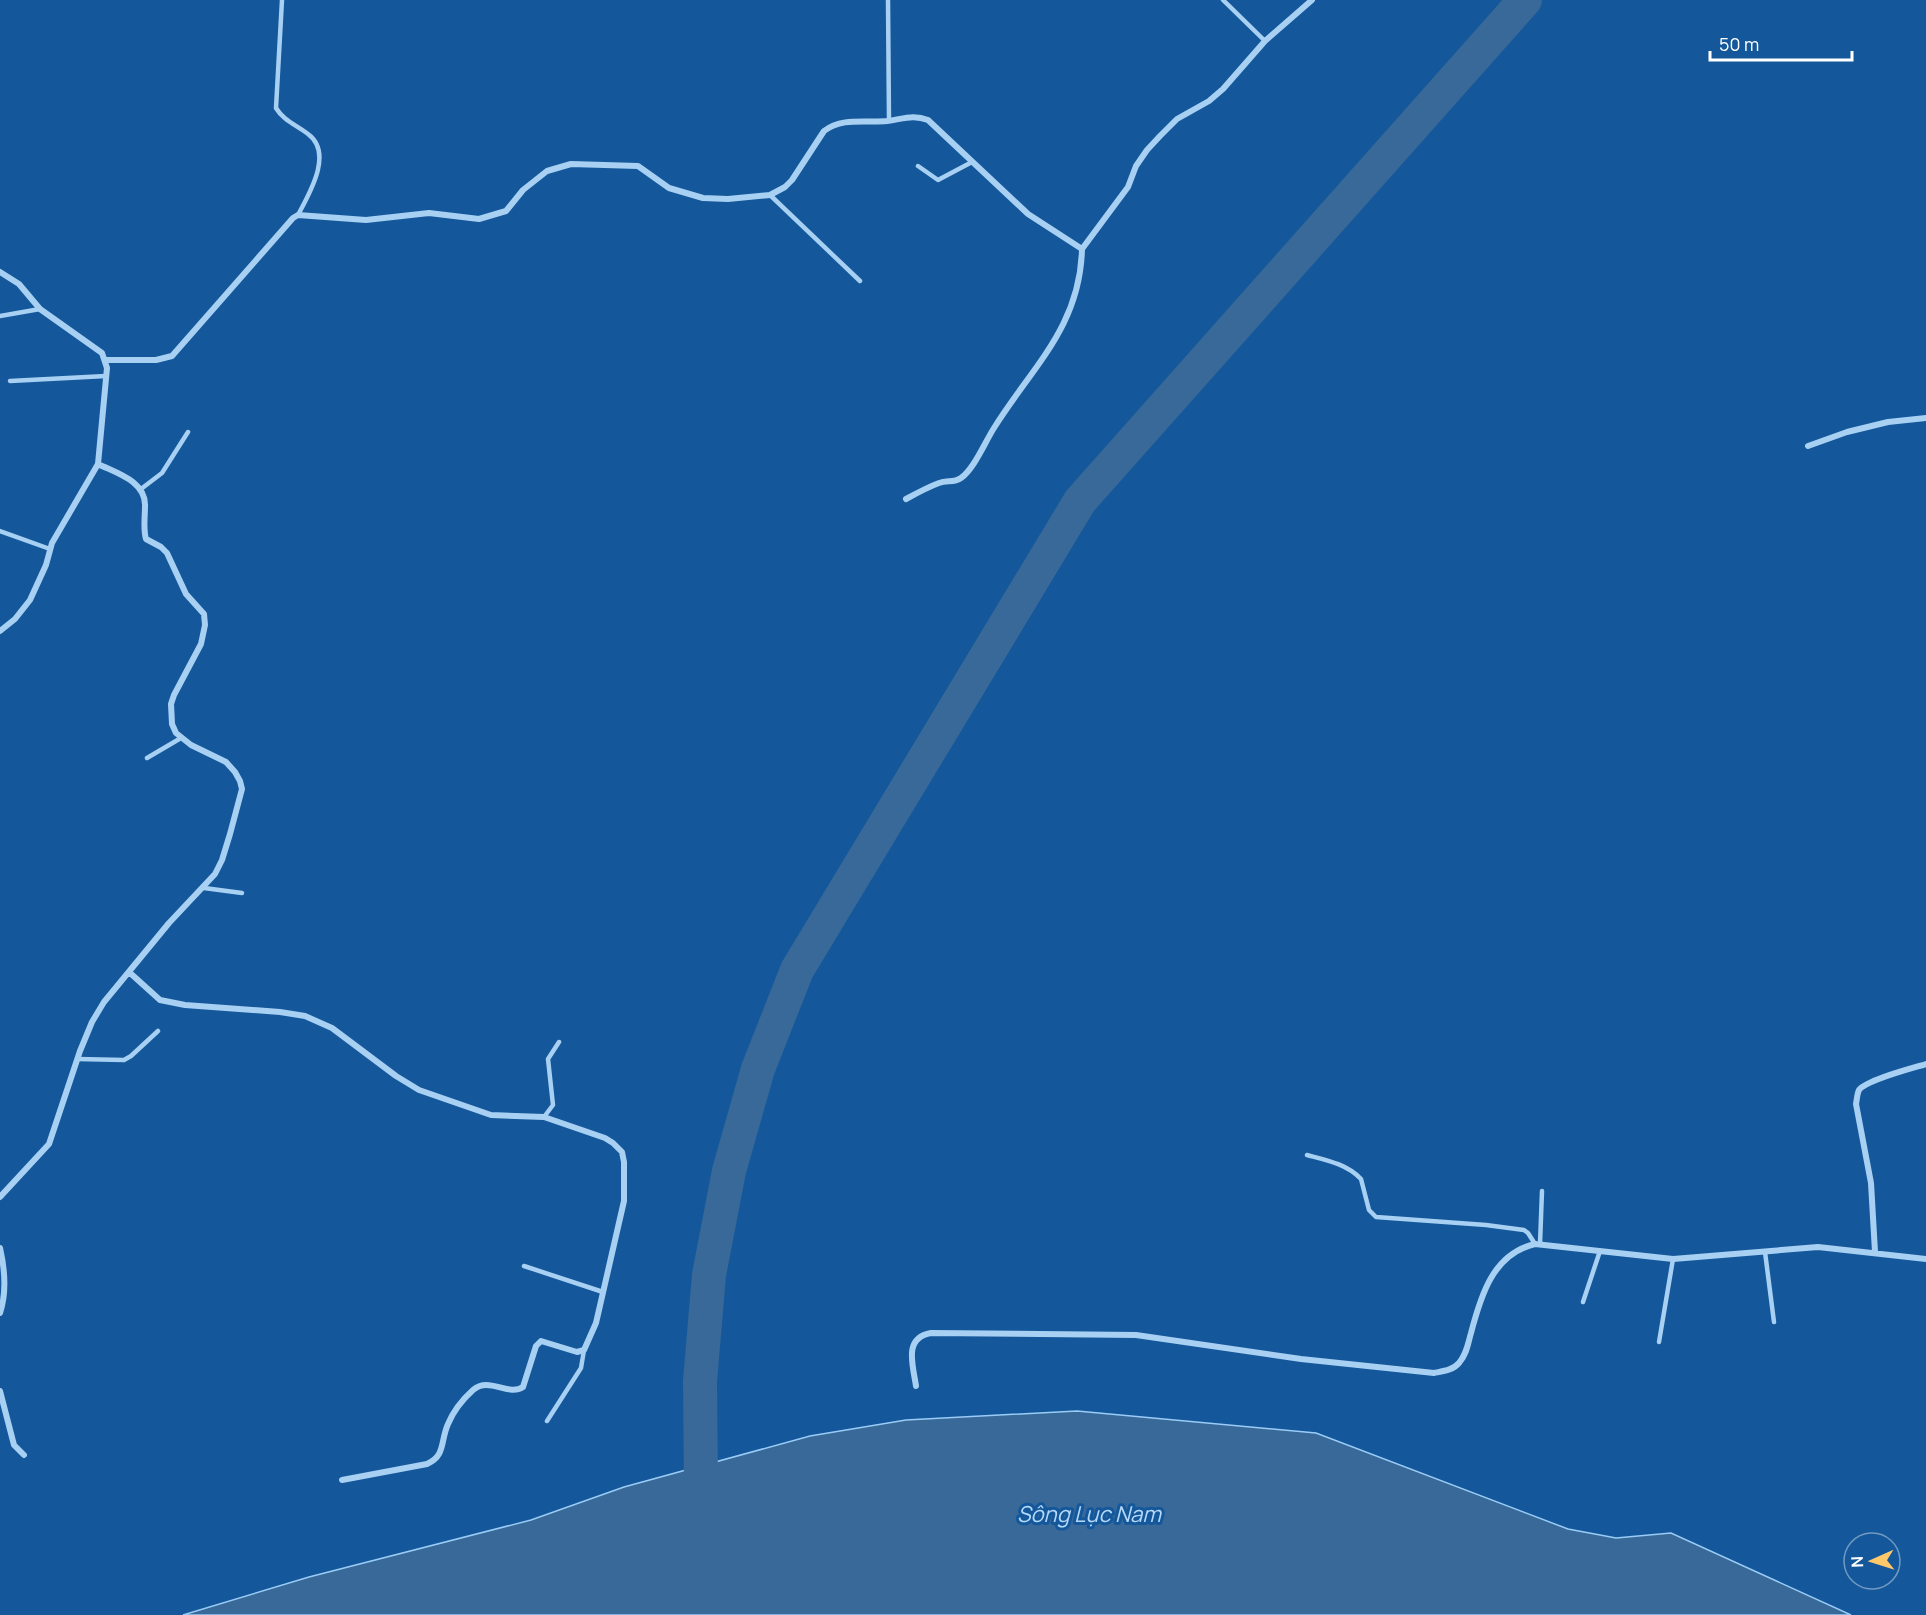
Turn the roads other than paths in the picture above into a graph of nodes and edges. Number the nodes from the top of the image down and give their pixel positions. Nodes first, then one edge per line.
1 (282, 0) edge
2 (888, 0) edge
3 (1223, 0) edge
4 (1312, 0) edge
5 (1265, 41) junction
6 (889, 121) junction
7 (972, 162) junction
8 (918, 166) dead end
9 (770, 195) junction
10 (298, 215) junction
11 (1082, 249) junction
12 (0, 272) edge
13 (860, 280) dead end
14 (40, 309) junction
15 (0, 316) edge
16 (105, 360) junction
17 (106, 376) junction
18 (10, 381) dead end
19 (1926, 418) edge
20 (188, 432) dead end
21 (1808, 446) dead end
22 (98, 464) junction
23 (141, 489) junction
24 (906, 499) dead end
25 (0, 531) edge
26 (50, 549) junction
27 (0, 632) edge
28 (181, 738) junction
29 (147, 758) dead end
30 (204, 888) junction
31 (242, 893) dead end
32 (129, 972) junction
33 (158, 1031) dead end
34 (559, 1042) dead end
35 (77, 1059) junction
36 (1926, 1064) edge
37 (544, 1117) junction
38 (1307, 1155) dead end
39 (1542, 1191) dead end
40 (0, 1197) edge
41 (1538, 1244) junction
42 (0, 1248) edge
43 (1600, 1251) junction
44 (1765, 1252) junction
45 (1875, 1252) junction
46 (1673, 1259) junction
47 (1926, 1259) edge
48 (524, 1266) dead end
49 (603, 1292) junction
50 (1583, 1302) dead end
51 (0, 1313) edge
52 (1773, 1322) dead end
53 (1659, 1342) dead end
54 (584, 1350) junction
55 (916, 1386) dead end
56 (0, 1391) edge
57 (547, 1421) dead end
58 (24, 1455) dead end
59 (342, 1480) dead end

1 - 10 lane
2 - 6 lane
3 - 5 lane
4 - 5 street
5 - 11 street
6 - 7 street
6 - 9 street
7 - 8 lane
7 - 11 street
9 - 10 street
9 - 13 lane
10 - 16 street
11 - 24 street
12 - 14 street
14 - 15 lane
14 - 16 street
16 - 17 street
17 - 18 lane
17 - 22 street
19 - 21 street
20 - 23 lane
22 - 23 street
22 - 26 street
23 - 28 street
25 - 26 lane
26 - 27 street
28 - 29 lane
28 - 30 street
30 - 31 lane
30 - 32 street
32 - 35 street
32 - 37 street
33 - 35 lane
34 - 37 lane
35 - 40 street
36 - 45 street
37 - 49 street
38 - 41 lane
39 - 41 lane
41 - 43 street
41 - 55 street
42 - 51 street
43 - 46 street
43 - 50 lane
44 - 45 street
44 - 46 street
44 - 52 lane
45 - 47 street
46 - 53 lane
48 - 49 lane
49 - 54 street
54 - 57 lane
54 - 59 street
56 - 58 street

